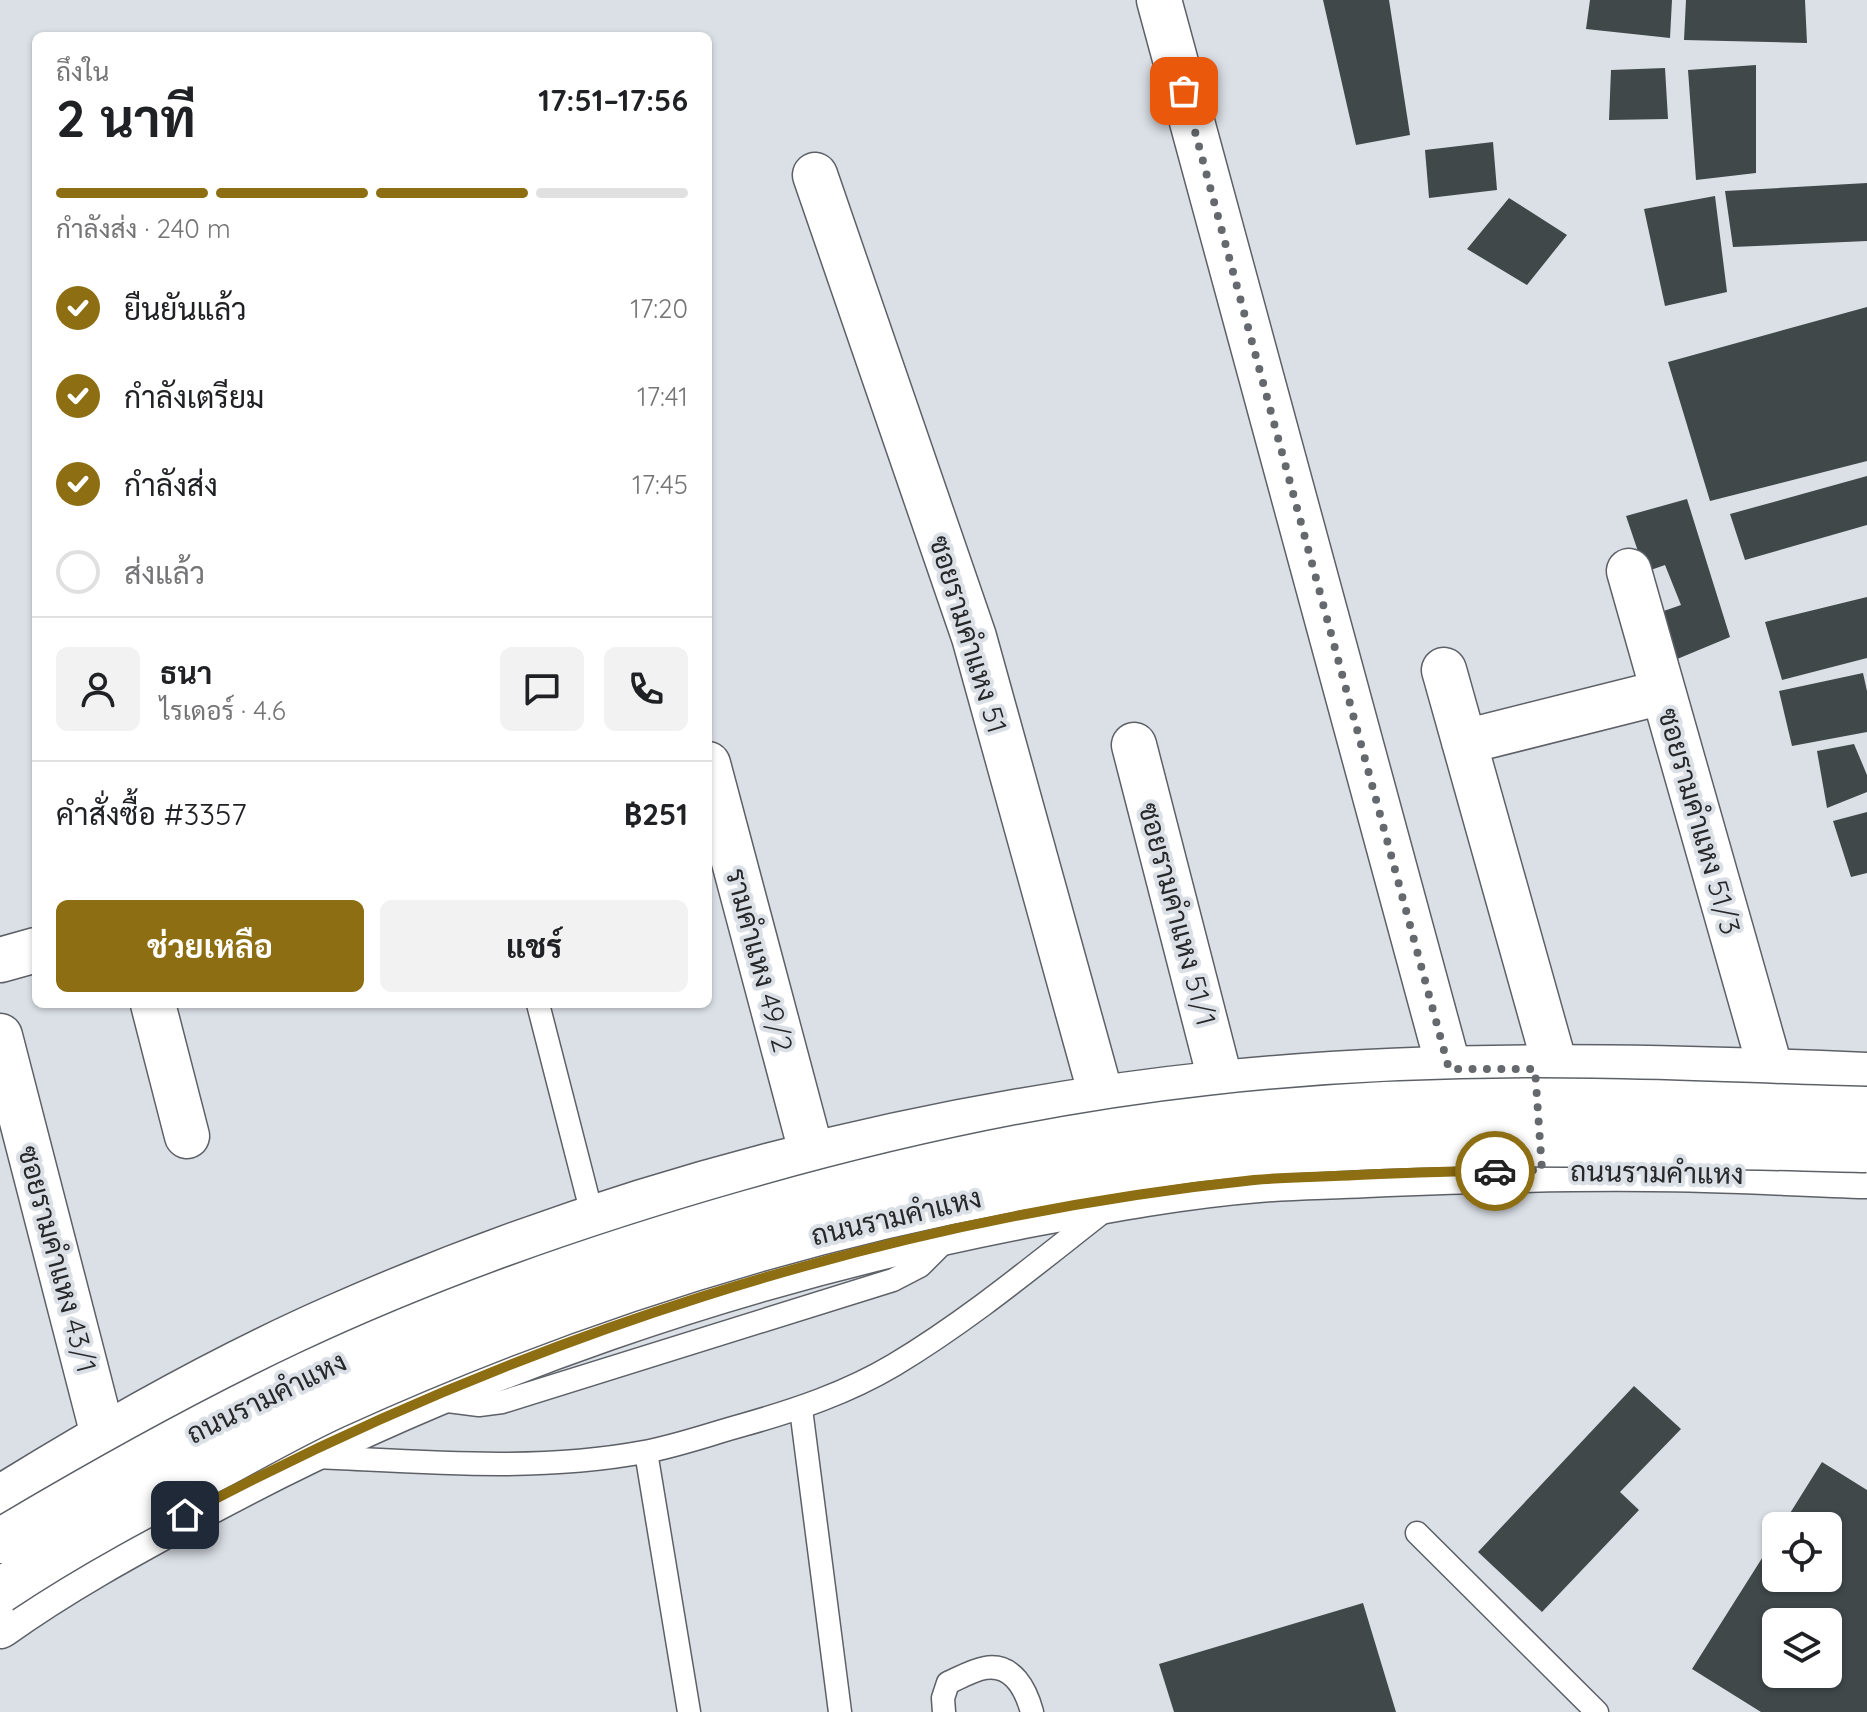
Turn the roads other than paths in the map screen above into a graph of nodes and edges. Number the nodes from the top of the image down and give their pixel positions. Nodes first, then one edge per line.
1 (1159, 0) edge
2 (815, 175) dead end
3 (1629, 571) dead end
4 (1444, 670) dead end
5 (1663, 692) junction
6 (1464, 742) junction
7 (1134, 745) dead end
8 (712, 779) edge
9 (32, 951) edge
10 (0, 960) edge
11 (154, 1008) edge
12 (539, 1008) edge
13 (0, 1036) edge
14 (1449, 1069) junction
15 (1546, 1069) junction
16 (1640, 1069) junction
17 (1771, 1071) junction
18 (1853, 1074) edge
19 (1221, 1083) junction
20 (1102, 1099) junction
21 (1867, 1109) edge
22 (187, 1136) dead end
23 (812, 1155) junction
24 (1858, 1167) edge
25 (1651, 1169) junction
26 (1542, 1170) junction
27 (1121, 1198) junction
28 (593, 1218) junction
29 (801, 1409) junction
30 (103, 1435) junction
31 (646, 1452) junction
32 (299, 1456) junction
33 (0, 1498) edge
34 (1417, 1533) dead end
35 (0, 1541) edge
36 (0, 1591) edge
37 (0, 1626) edge
38 (689, 1712) edge
39 (840, 1712) edge
40 (944, 1712) edge
41 (1032, 1712) edge
42 (1597, 1712) edge

1 - 14 main road
2 - 20 main road, ซอยรามคำแหง 51
3 - 5 main road, ซอยรามคำแหง 51/3
4 - 6 main road
5 - 6 main road
5 - 17 main road, ซอยรามคำแหง 51/3
6 - 15 main road
7 - 19 main road, ซอยรามคำแหง 51/1
8 - 23 main road, รามคำแหง 49/2
9 - 10 main road
11 - 22 main road
12 - 28 lane
13 - 30 main road, ซอยรามคำแหง 43/1
14 - 15 main road, ถนนรามคำแหง
14 - 19 main road, ถนนรามคำแหง
15 - 16 main road, ถนนรามคำแหง
15 - 26 main road
16 - 17 main road, ถนนรามคำแหง
16 - 25 main road
17 - 18 main road, ถนนรามคำแหง
18 - 24 main road
19 - 20 main road, ถนนรามคำแหง
20 - 23 main road, ถนนรามคำแหง
21 - 35 main road, ถนนรามคำแหง, bridge
23 - 28 main road, ถนนรามคำแหง
24 - 25 main road, ถนนรามคำแหง
24 - 36 main road, ถนนรามคำแหง, bridge
25 - 26 main road, ถนนรามคำแหง
26 - 27 main road, ถนนรามคำแหง
27 - 29 lane
27 - 32 main road, ถนนรามคำแหง
28 - 30 main road, ถนนรามคำแหง
29 - 31 lane
29 - 39 lane
30 - 33 main road, ถนนรามคำแหง
31 - 32 lane
31 - 38 lane
32 - 37 main road, ถนนรามคำแหง
34 - 42 lane
40 - 41 lane

